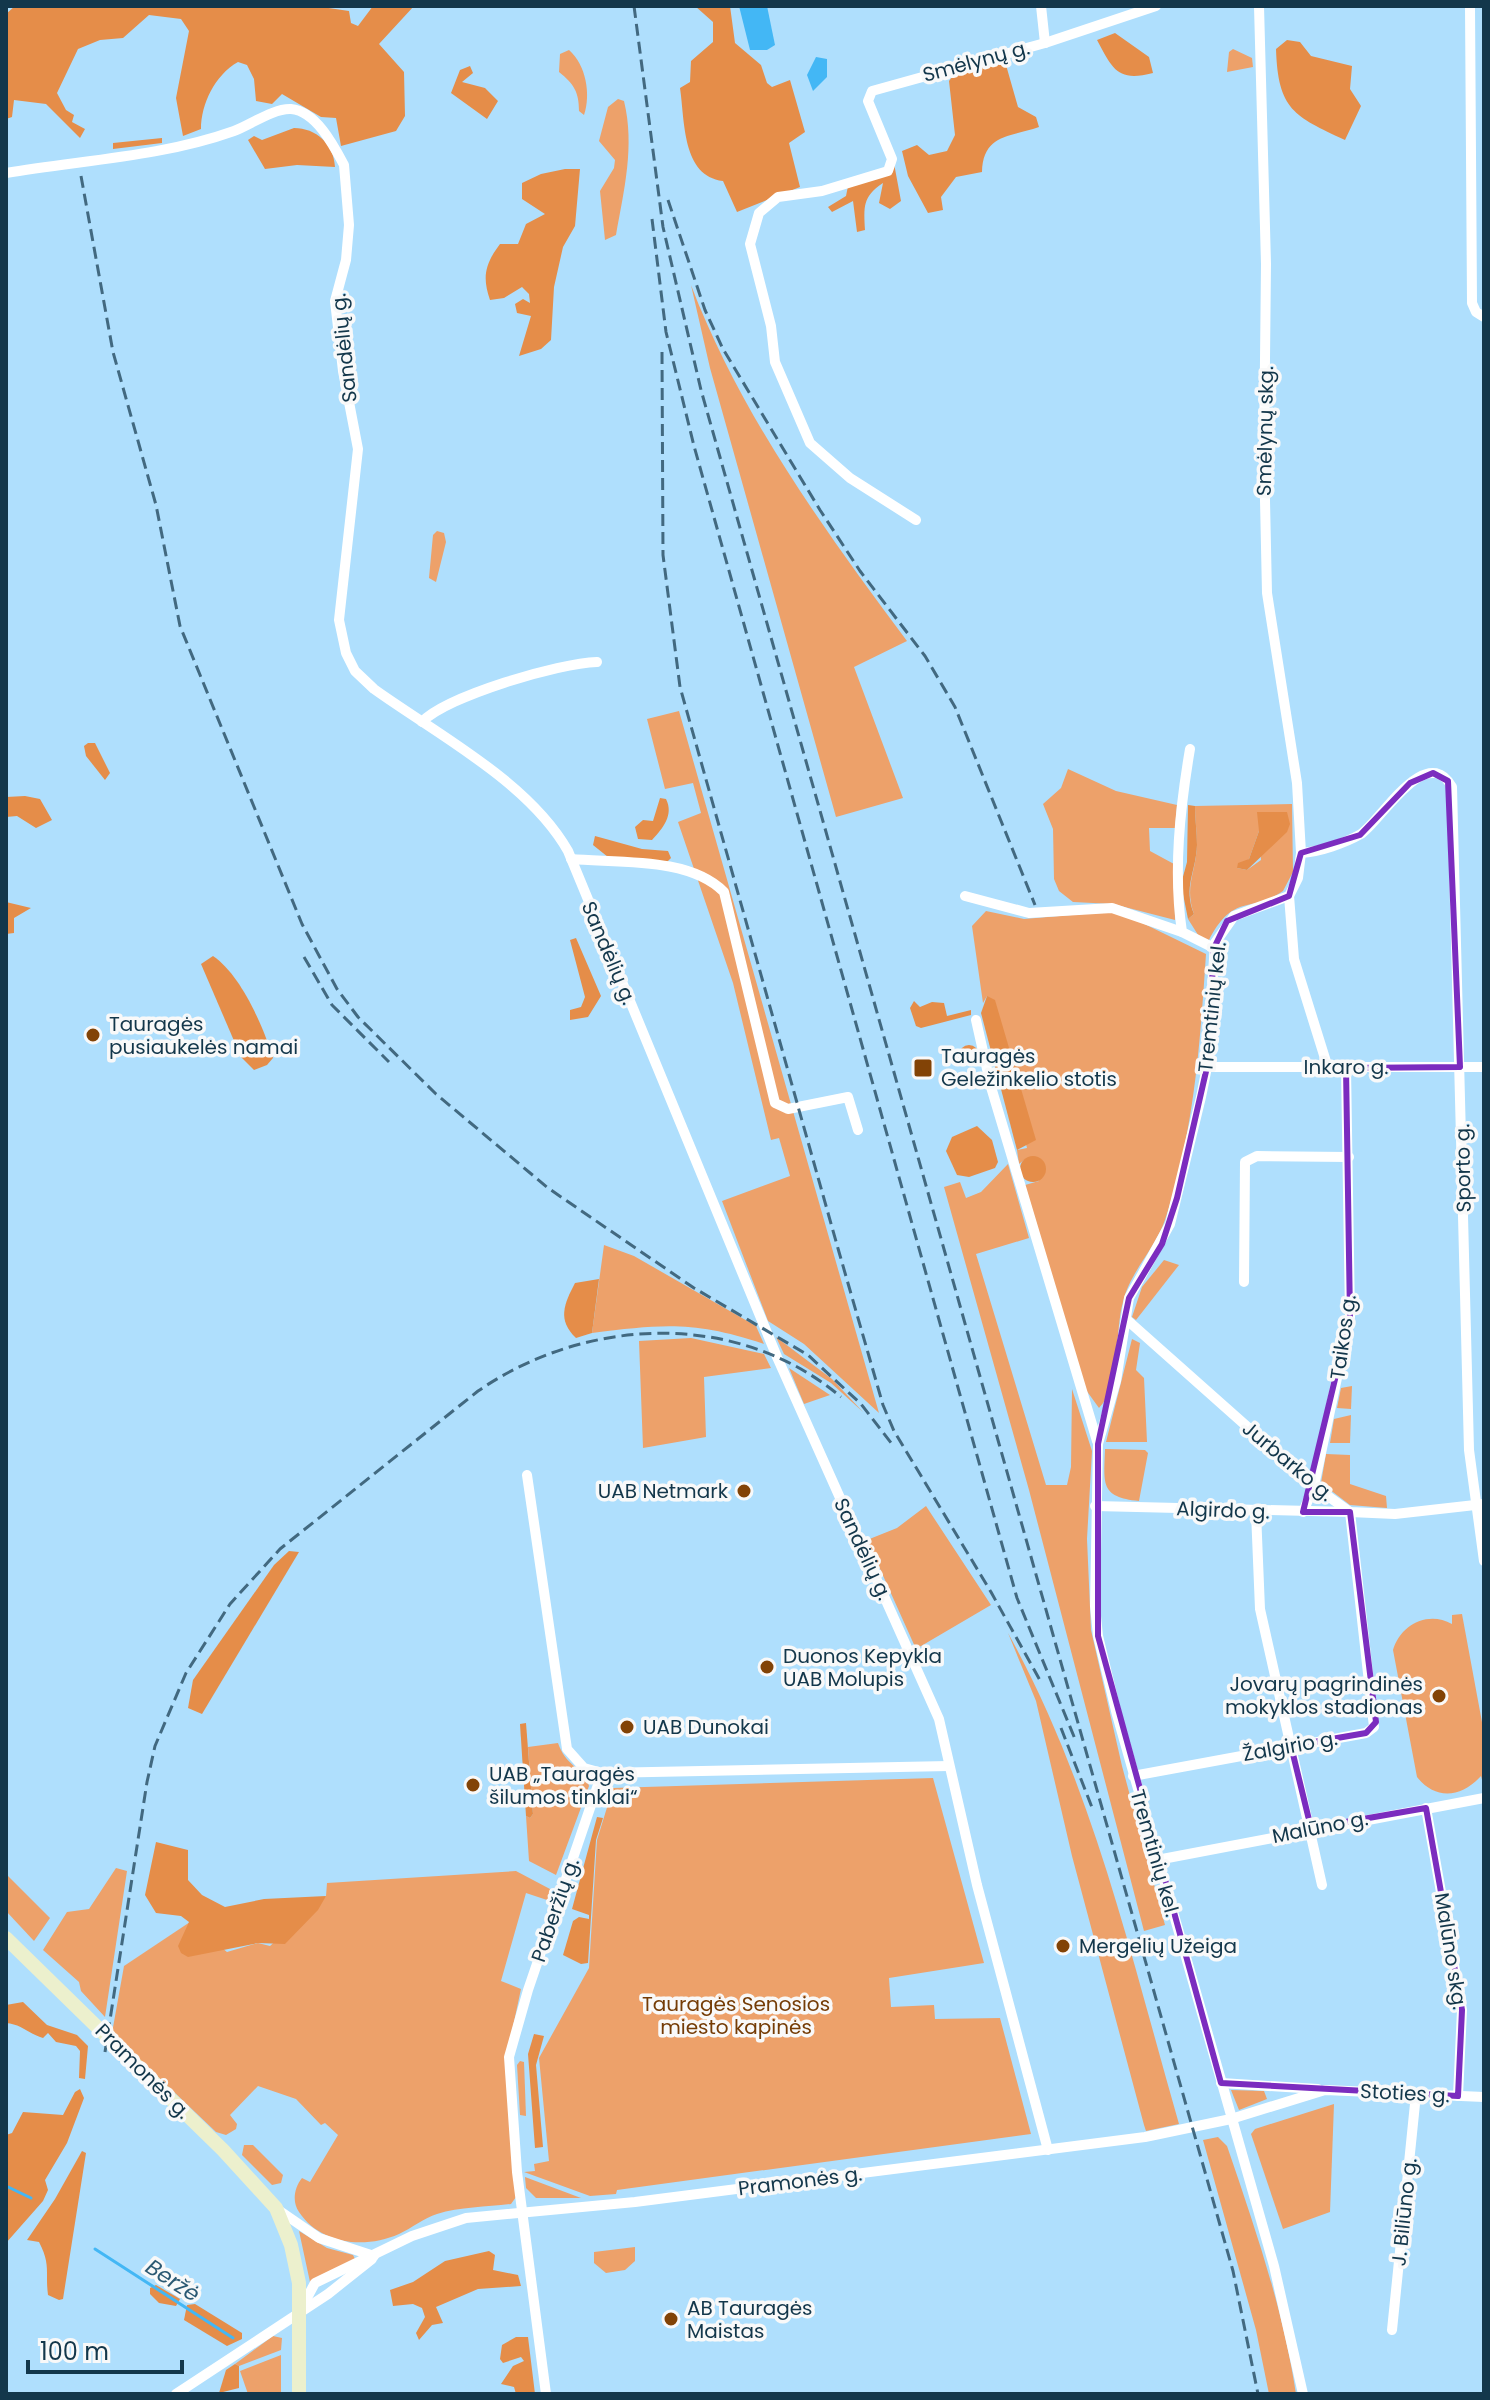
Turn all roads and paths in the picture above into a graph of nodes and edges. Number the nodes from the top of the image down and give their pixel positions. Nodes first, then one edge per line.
1 (1041, 6) edge
2 (1156, 6) edge
3 (1259, 6) edge
4 (1470, 6) edge
5 (1045, 43) junction
6 (6, 173) edge
7 (1484, 317) edge
8 (916, 520) dead end
9 (597, 662) dead end
10 (422, 722) junction
11 (1190, 749) dead end
12 (1301, 853) junction
13 (571, 859) junction
14 (965, 896) dead end
15 (1289, 896) junction
16 (1182, 932) junction
17 (1214, 948) junction
18 (976, 1020) dead end
19 (1207, 1067) junction
20 (1460, 1067) junction
21 (1484, 1067) edge
22 (1328, 1068) junction
23 (1346, 1068) junction
24 (858, 1130) dead end
25 (1349, 1157) junction
26 (1244, 1282) dead end
27 (1126, 1319) junction
28 (1108, 1408) junction
29 (1087, 1409) junction
30 (1098, 1444) junction
31 (527, 1475) dead end
32 (1314, 1486) junction
33 (1479, 1505) edge
34 (1095, 1506) junction
35 (1256, 1512) junction
36 (1303, 1512) junction
37 (1350, 1512) junction
38 (1484, 1561) edge
39 (1291, 1746) junction
40 (949, 1766) junction
41 (602, 1773) junction
42 (1133, 1776) junction
43 (1484, 1798) edge
44 (1426, 1808) junction
45 (1311, 1828) junction
46 (1157, 1860) junction
47 (1322, 1885) dead end
48 (6, 1938) edge
49 (1221, 2083) junction
50 (1267, 2085) junction
51 (1325, 2090) junction
52 (1416, 2094) junction
53 (1458, 2096) junction
54 (1484, 2097) edge
55 (1269, 2108) junction
56 (1231, 2119) junction
57 (1048, 2150) junction
58 (276, 2208) junction
59 (523, 2212) junction
60 (374, 2256) junction
61 (301, 2309) junction
62 (1392, 2330) dead end
63 (176, 2394) edge
64 (299, 2394) edge
65 (546, 2394) edge
66 (1303, 2394) edge

1 - 5 street
2 - 5 street, Smėlynų g.
3 - 12 street, Smėlynų skg.
4 - 7 street
5 - 8 street, Smėlynų g.
6 - 10 street, Sandėlių g.
9 - 10 street
10 - 13 street, Sandėlių g.
11 - 16 street
12 - 15 street
12 - 20 street, Sporto g.
13 - 24 street
13 - 40 street, Sandėlių g.
14 - 16 street
15 - 17 street, Tremtinių kel.
15 - 22 street
16 - 17 street
17 - 19 street, Tremtinių kel.
18 - 29 street, Tremtinių kel.
19 - 22 street, Inkaro g.
19 - 27 street, Tremtinių kel.
20 - 21 street, Inkaro g.
20 - 23 street, Inkaro g.
20 - 33 street, Sporto g.
22 - 23 street, Inkaro g.
23 - 25 street, Taikos g.
25 - 26 street
25 - 32 street, Taikos g.
27 - 28 street, Tremtinių kel.
27 - 32 street, Jurbarko g.
28 - 29 street
28 - 30 street, Tremtinių kel.
29 - 30 street, Tremtinių kel.
30 - 34 street, Tremtinių kel.
31 - 41 street
32 - 36 street, Taikos g.
32 - 37 street, Jurbarko g.
33 - 37 street, Jurbarko g.
33 - 38 street, Sporto g.
34 - 35 street, Algirdo g.
34 - 42 street, Tremtinių kel.
35 - 36 street, Algirdo g.
35 - 39 street
36 - 37 street, Algirdo g.
37 - 39 street, Žalgirio g.
39 - 42 street, Žalgirio g.
39 - 45 street
40 - 41 street
40 - 57 street, Sandėlių g.
41 - 59 street, Paberžių g.
42 - 46 street, Tremtinių kel.
43 - 44 street, Malūno g.
44 - 45 street, Malūno g.
44 - 53 street, Malūno skg.
45 - 46 street, Malūno g.
45 - 47 street
46 - 49 street, Tremtinių kel.
48 - 58 main road, Pramonės g.
49 - 50 street, Stoties g.
49 - 56 street, Tremtinių kel.
50 - 51 street, Stoties g.
50 - 55 street
51 - 52 street, Stoties g.
51 - 55 street, Stoties g.
52 - 53 street, Stoties g.
52 - 62 street, J. Biliūno g.
53 - 54 street, Stoties g.
55 - 56 street, Stoties g.
56 - 57 street, Pramonės g.
56 - 66 street, Tremtinių kel.
57 - 59 street, Pramonės g.
58 - 60 street, Pramonės g.
58 - 61 main road, Pramonės g.
59 - 60 street, Pramonės g.
59 - 65 street, Paberžių g.
60 - 61 street, Pramonės g.
61 - 63 street, Pramonės g.
61 - 64 main road, Pramonės g.

